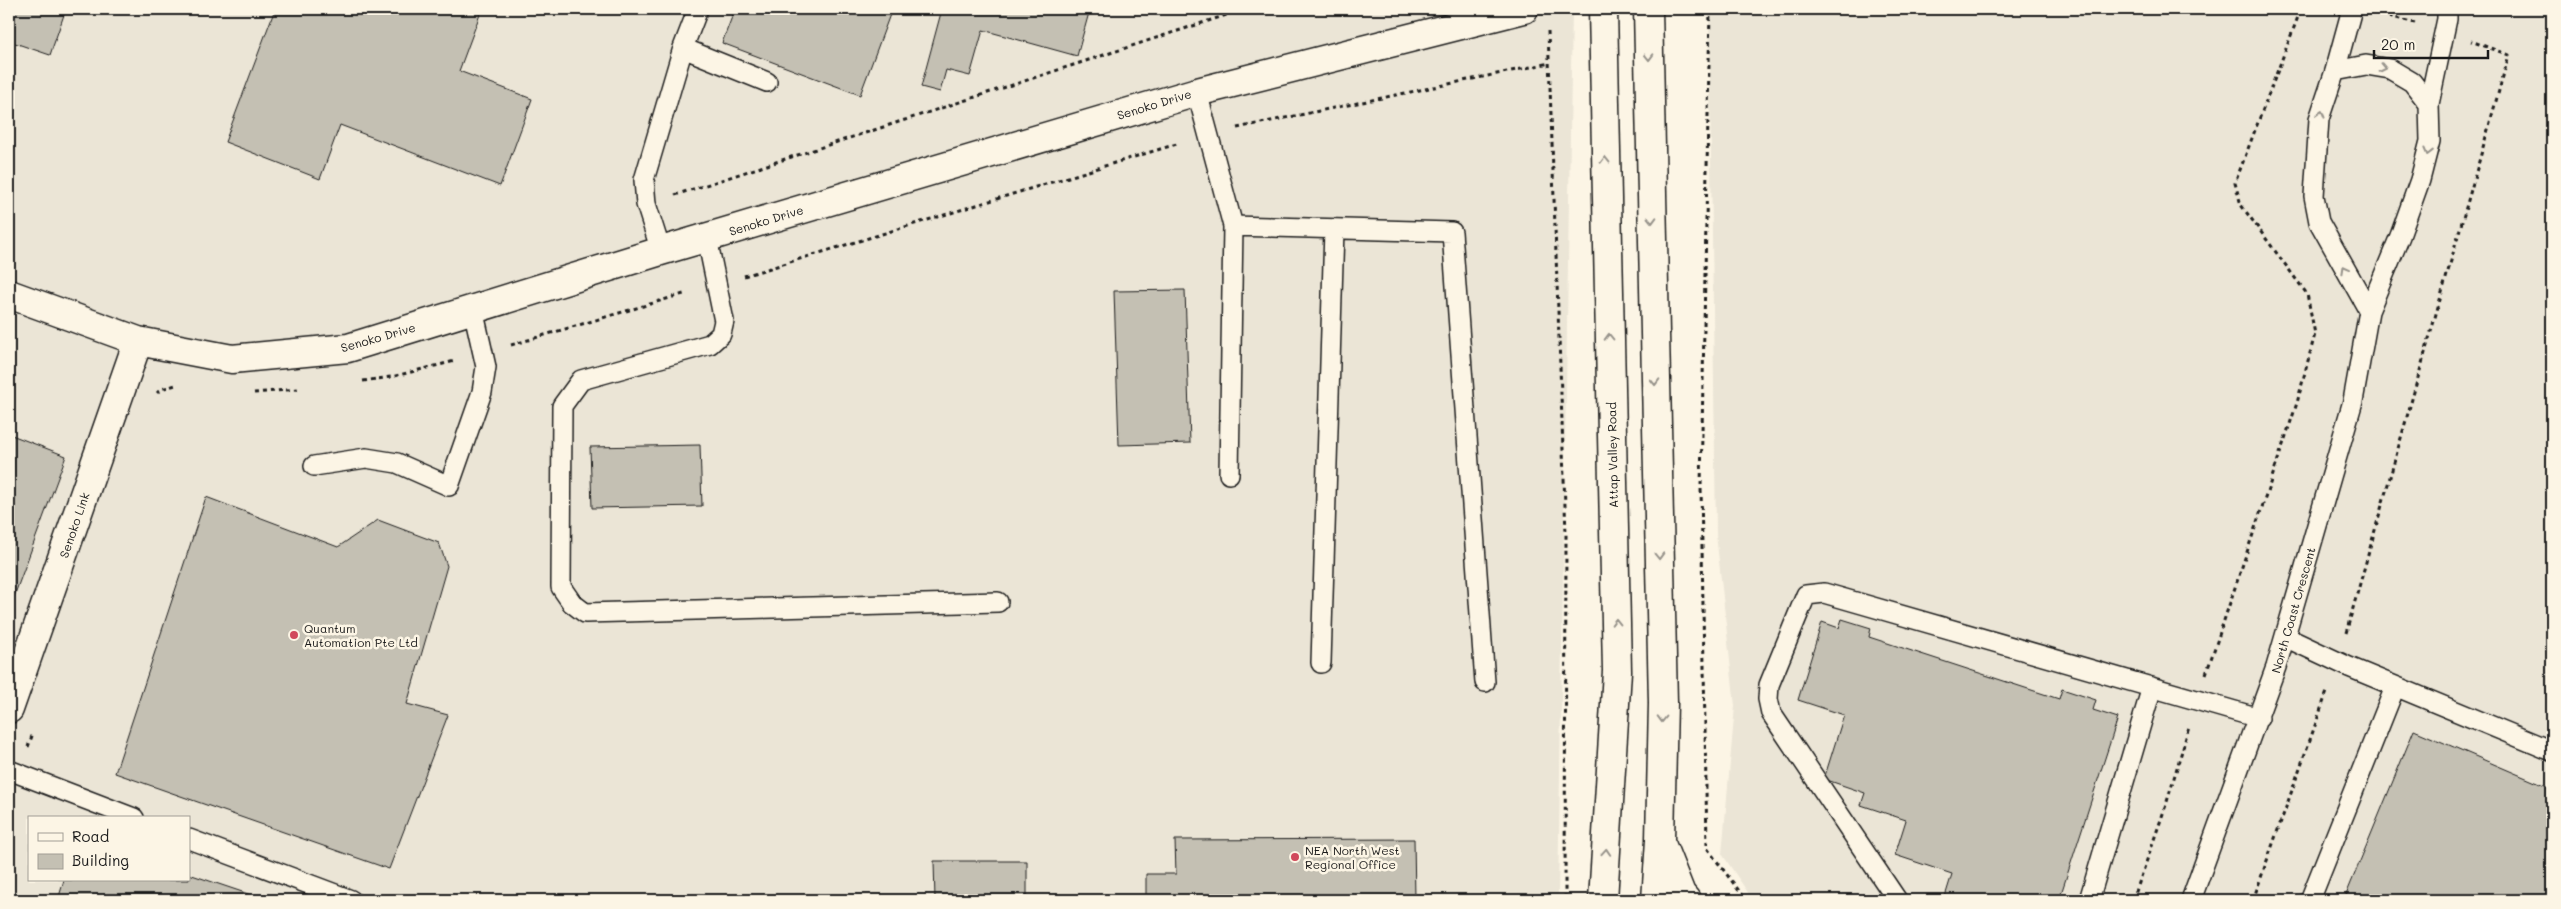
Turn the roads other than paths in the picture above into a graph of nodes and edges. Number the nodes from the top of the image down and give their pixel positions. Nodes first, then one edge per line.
1 (698, 9) edge
2 (1524, 9) edge
3 (1603, 9) edge
4 (1648, 9) edge
5 (2352, 9) edge
6 (2446, 9) edge
7 (683, 48) junction
8 (2335, 71) junction
9 (767, 82) dead end
10 (1197, 92) junction
11 (2428, 104) junction
12 (1233, 226) junction
13 (1334, 229) junction
14 (707, 238) junction
15 (661, 251) junction
16 (9, 294) edge
17 (473, 309) junction
18 (2369, 312) junction
19 (138, 341) junction
20 (314, 466) dead end
21 (1229, 474) dead end
22 (998, 602) dead end
23 (2285, 637) junction
24 (1321, 663) dead end
25 (1485, 682) dead end
26 (2395, 686) junction
27 (2152, 687) junction
28 (9, 709) edge
29 (2259, 718) junction
30 (2552, 751) edge
31 (9, 770) edge
32 (129, 816) edge
33 (190, 838) edge
34 (1660, 840) junction
35 (351, 900) edge
36 (1603, 900) edge
37 (1656, 900) edge
38 (1686, 900) edge
39 (1897, 900) edge
40 (2089, 900) edge
41 (2191, 900) edge
42 (2310, 900) edge

1 - 7 lane
2 - 10 street, Senoko Drive
36 -> 3 street, Attap Valley Road
4 -> 34 street
5 - 8 lane
6 - 11 lane, North Coast Crescent
7 - 9 lane
7 - 15 lane
8 -> 11 lane
18 -> 8 lane
10 - 12 lane
10 - 14 street, Senoko Drive
11 -> 18 lane, North Coast Crescent
12 - 13 lane
12 - 21 lane
13 - 24 lane
13 - 25 lane
14 - 15 street, Senoko Drive
14 - 22 lane
15 - 17 street, Senoko Drive
16 - 19 street, Senoko Drive
17 - 19 street, Senoko Drive
17 - 20 lane
18 - 23 lane, North Coast Crescent
19 - 28 street, Senoko Link
23 - 26 lane
23 - 29 lane, North Coast Crescent
26 - 30 lane
26 - 42 lane
27 - 29 lane
27 - 39 lane
27 - 40 lane
29 - 41 lane, North Coast Crescent
31 - 32 lane
33 - 35 lane
34 - 37 street
34 - 38 street

